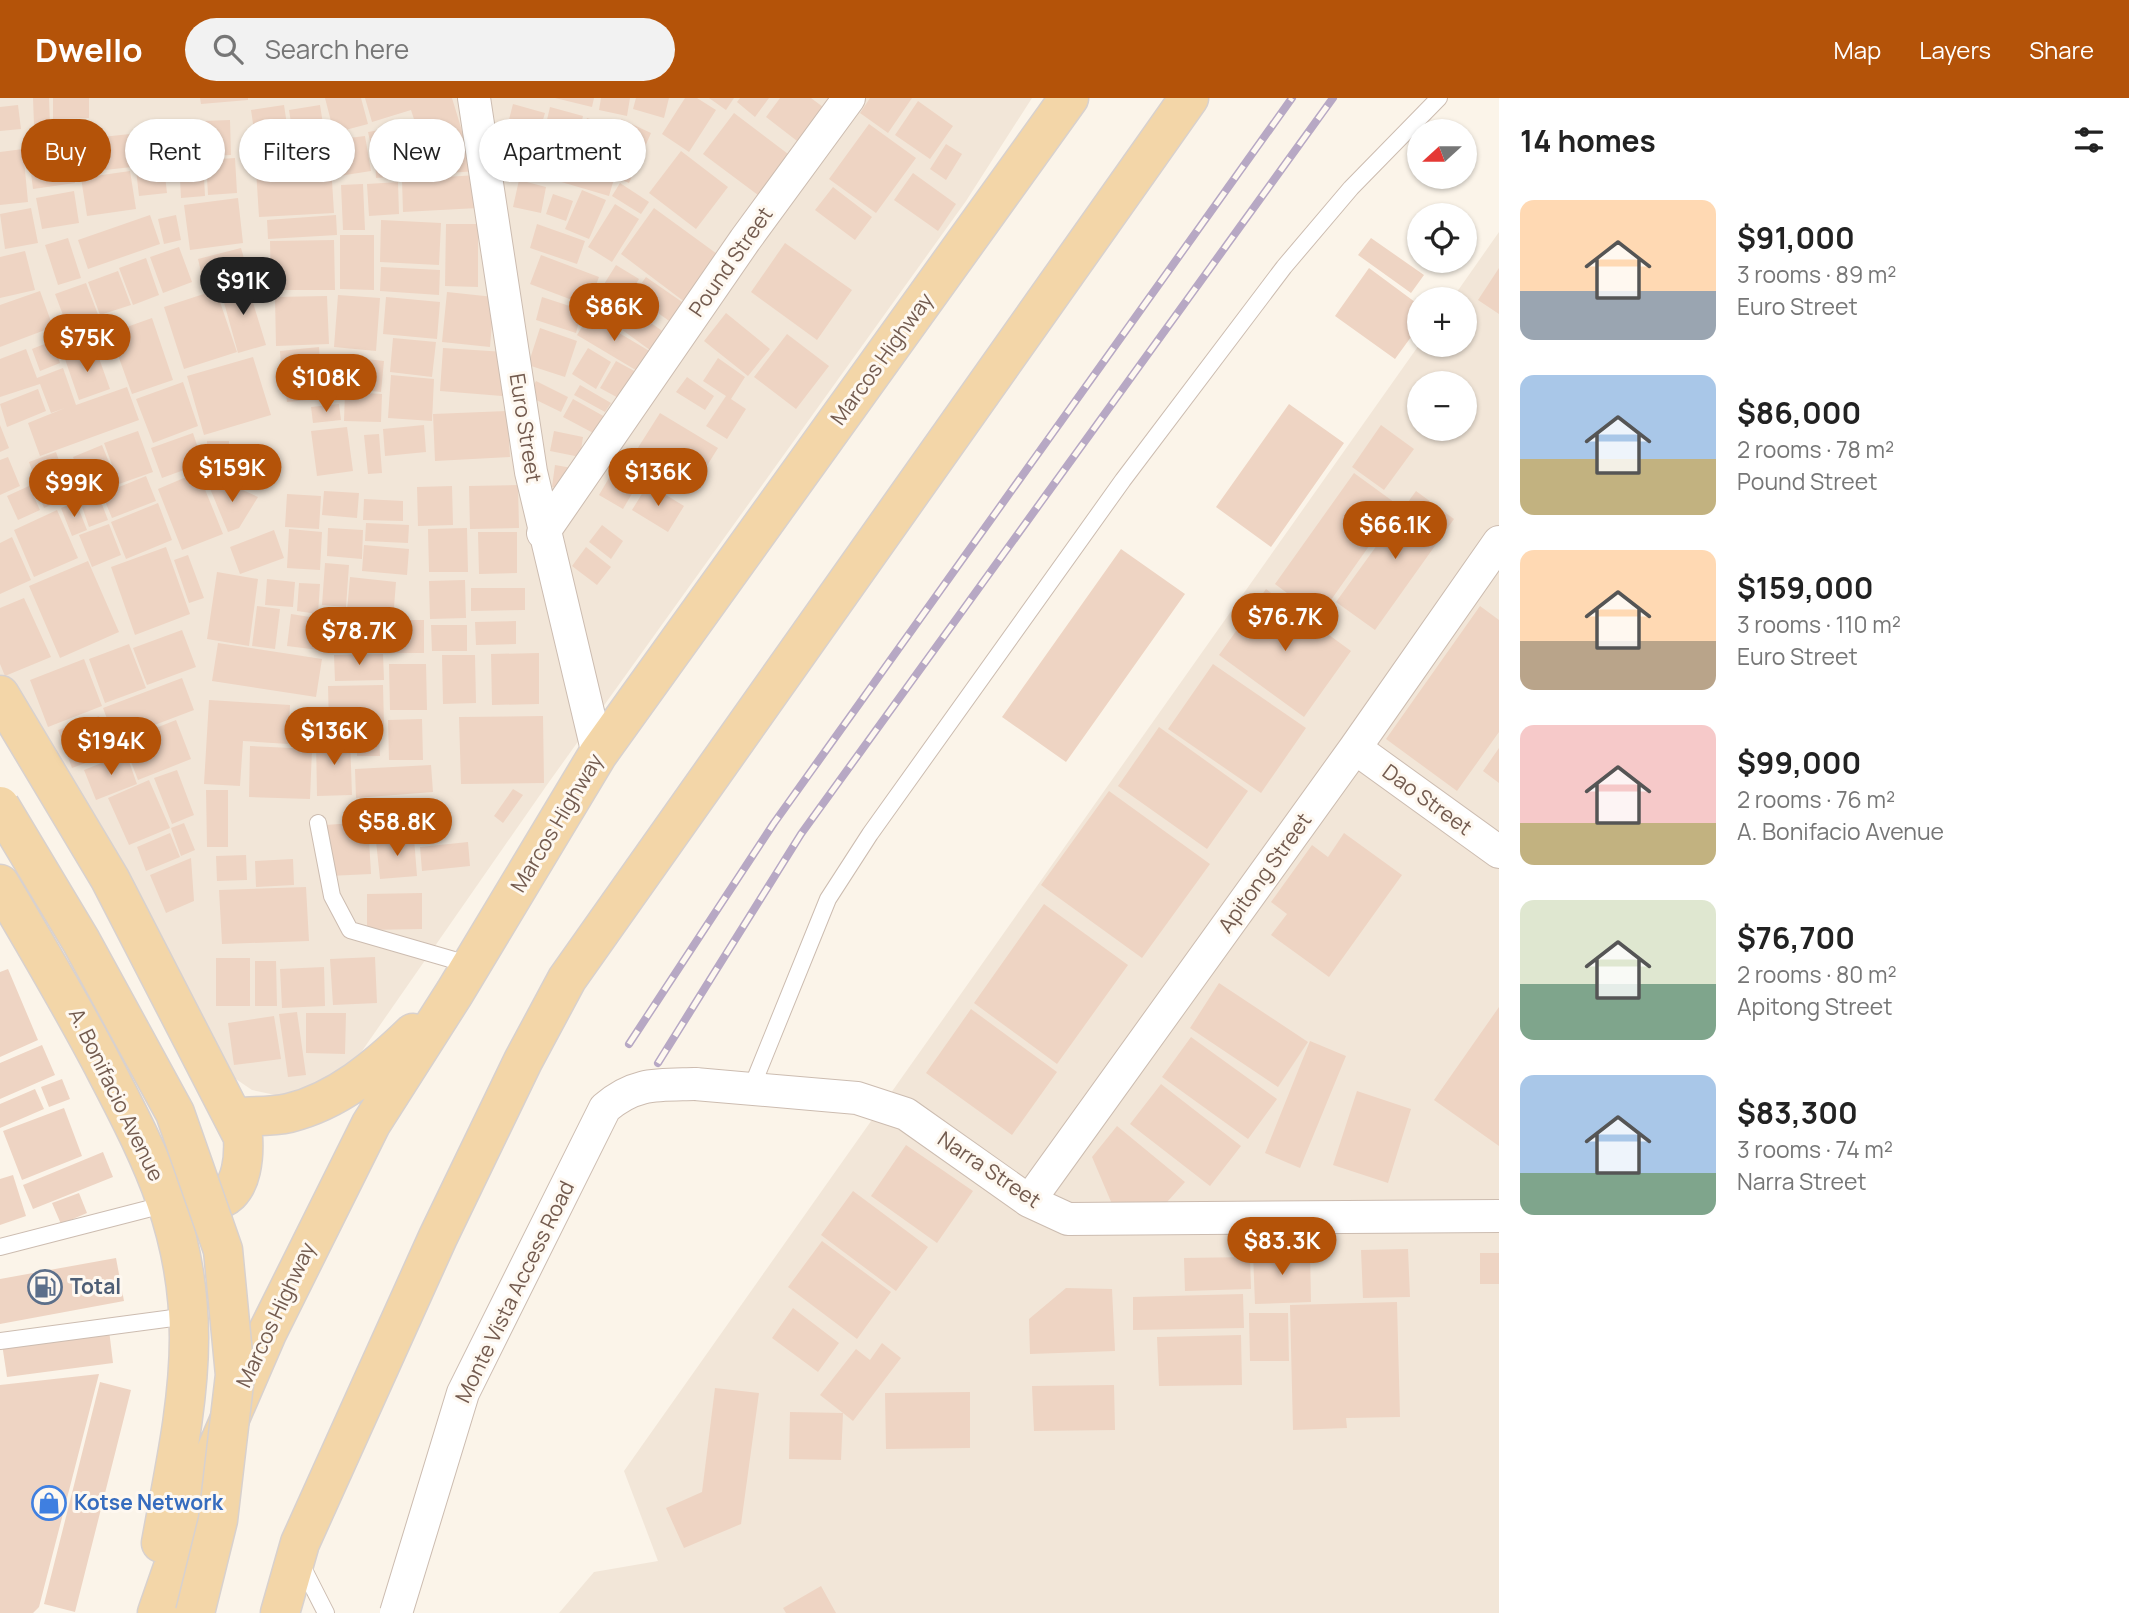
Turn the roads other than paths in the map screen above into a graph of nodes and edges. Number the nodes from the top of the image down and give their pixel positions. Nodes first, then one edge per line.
1 (474, 98) edge
2 (849, 98) edge
3 (1069, 98) edge
4 (1189, 98) edge
5 (1438, 98) edge
6 (543, 533) junction
7 (1499, 542) edge
8 (0, 695) edge
9 (1355, 748) junction
10 (598, 754) junction
11 (0, 806) edge
12 (318, 823) dead end
13 (1499, 852) edge
14 (0, 884) edge
15 (463, 979) junction
16 (695, 1084) joint
17 (751, 1089) junction
18 (234, 1117) junction
19 (153, 1160) junction
20 (1029, 1201) junction
21 (167, 1204) junction
22 (1499, 1216) edge
23 (0, 1247) edge
24 (188, 1316) junction
25 (0, 1341) edge
26 (296, 1555) junction
27 (148, 1613) edge
28 (157, 1613) edge
29 (195, 1613) edge
30 (280, 1613) edge
31 (326, 1613) edge
32 (396, 1613) edge

1 - 6 street, Euro Street
2 - 6 street, Pound Street
3 - 10 main road, Marcos Highway
4 - 26 main road
5 - 17 lane
6 - 10 street, Euro Street
7 - 9 street, Apitong Street
8 - 18 main road
9 - 13 street, Dao Street
9 - 20 street, Apitong Street
10 - 15 main road, Marcos Highway
11 - 29 main road, bridge
12 - 15 lane
14 - 19 main road, A. Bonifacio Avenue
15 - 18 main road
15 - 28 main road, Marcos Highway
16 - 17 street, Narra Street
16 - 32 street, Monte Vista Access Road, bridge
17 - 20 street, Narra Street
18 - 19 main road
19 - 21 main road, A. Bonifacio Avenue
20 - 22 street, Narra Street
21 - 23 lane
21 - 24 main road, A. Bonifacio Avenue
24 - 25 lane
24 - 27 main road, A. Bonifacio Avenue
26 - 30 main road
26 - 31 lane

